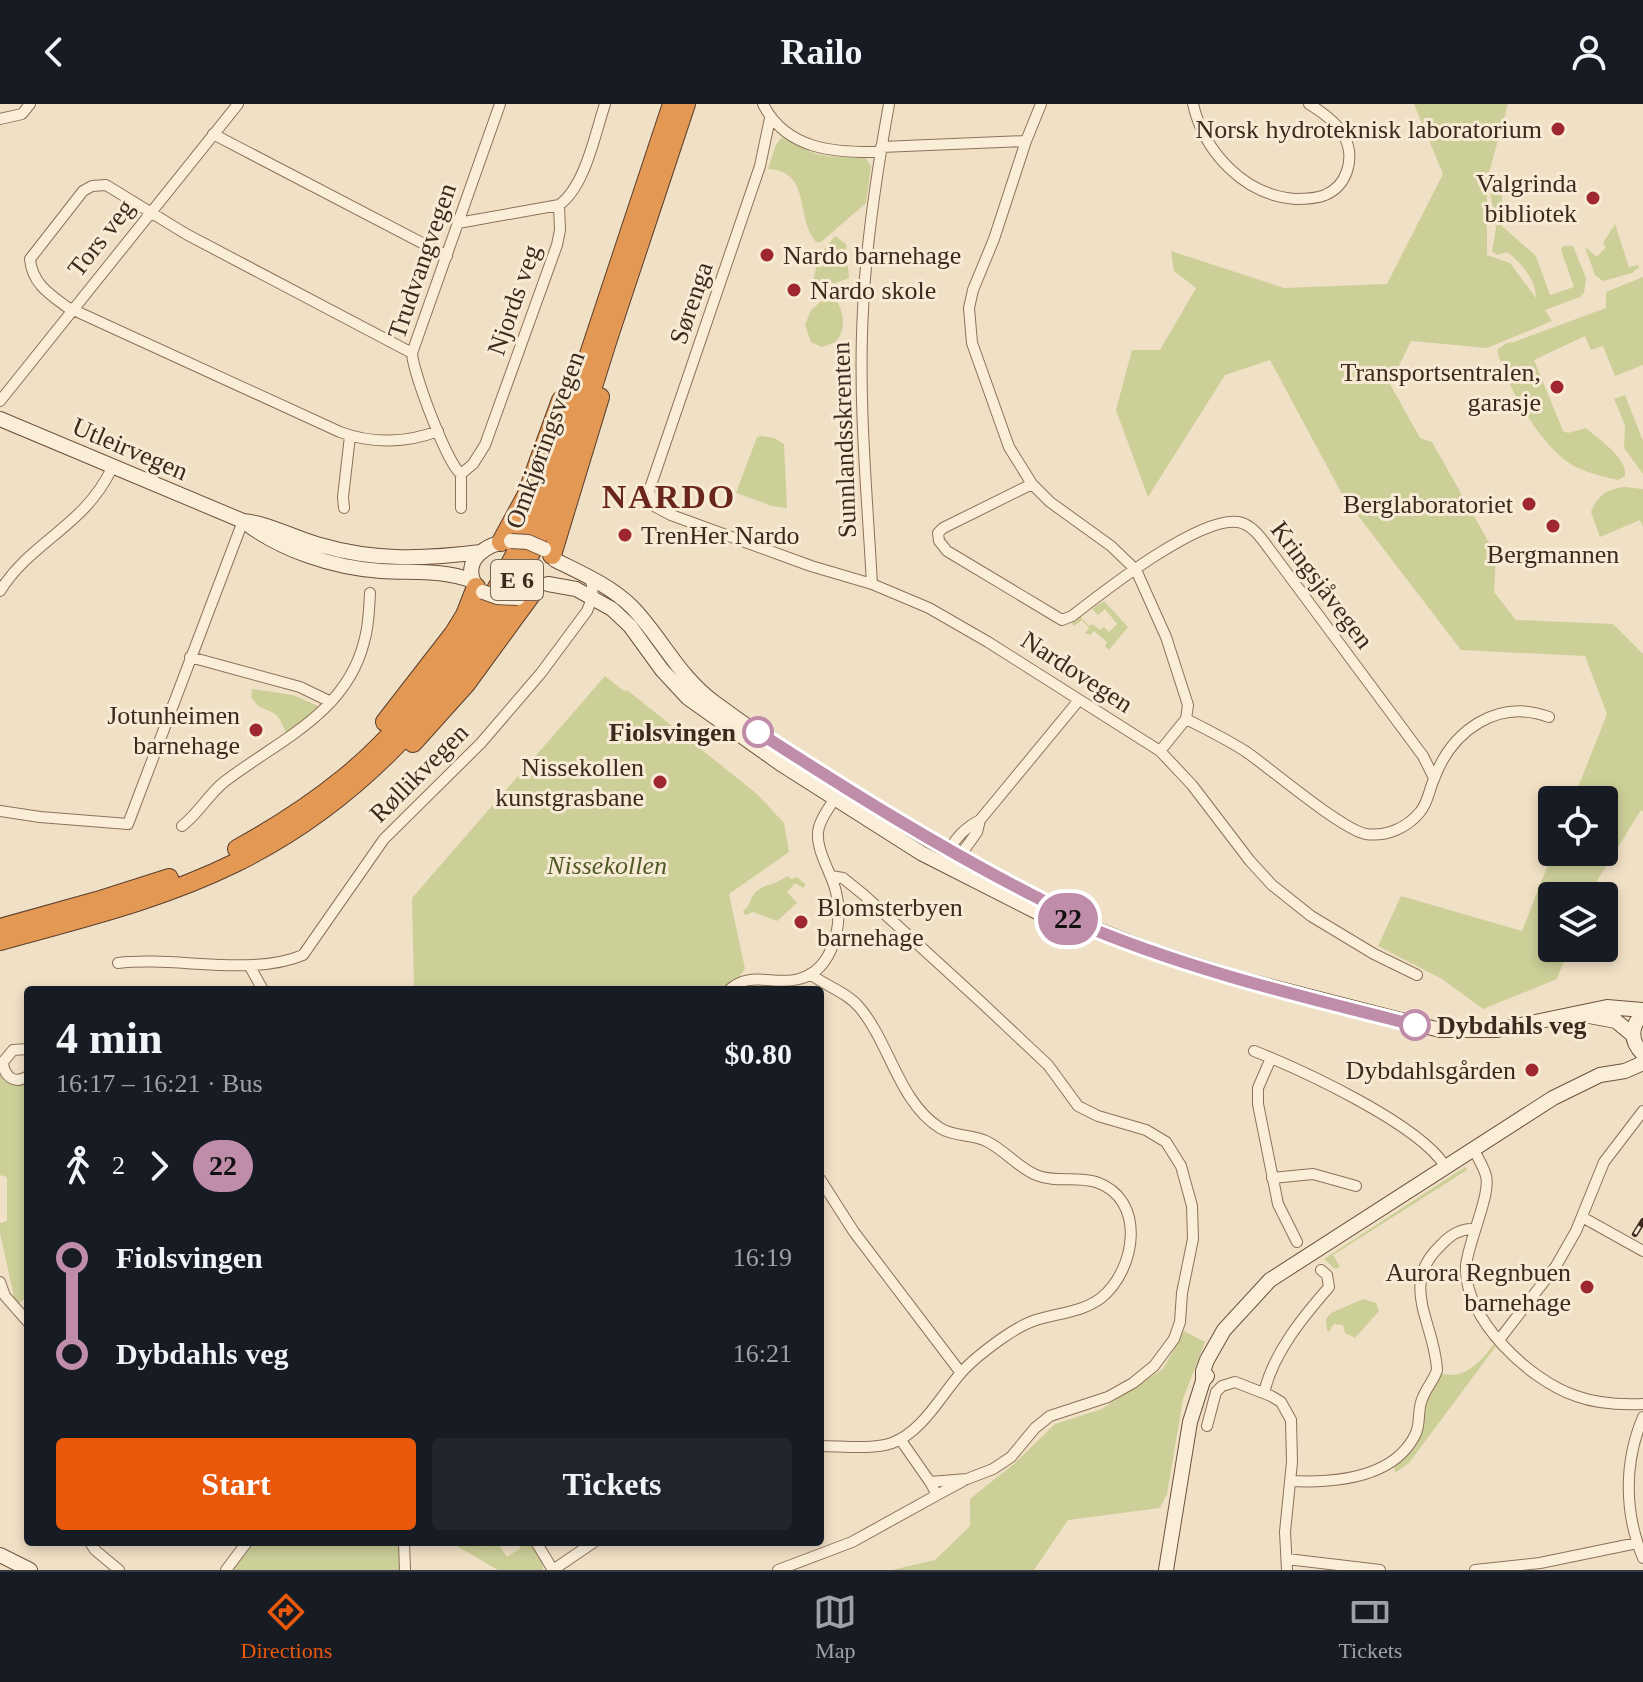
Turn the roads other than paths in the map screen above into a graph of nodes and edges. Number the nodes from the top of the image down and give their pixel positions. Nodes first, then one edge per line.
1 (30, 104) edge
2 (238, 104) edge
3 (500, 104) edge
4 (605, 104) edge
5 (672, 104) edge
6 (686, 104) edge
7 (763, 104) edge
8 (889, 104) edge
9 (1041, 104) edge
10 (1193, 104) edge
11 (1309, 104) edge
12 (770, 118) junction
13 (0, 119) edge
14 (213, 134) junction
15 (1026, 141) junction
16 (881, 150) junction
17 (559, 205) junction
18 (149, 214) junction
19 (458, 223) junction
20 (447, 256) junction
21 (73, 309) junction
22 (412, 353) junction
23 (596, 353) junction
24 (0, 401) edge
25 (0, 419) edge
26 (438, 431) junction
27 (350, 436) junction
28 (112, 468) junction
29 (461, 474) junction
30 (1032, 484) junction
31 (651, 501) joint
32 (344, 508) dead end
33 (461, 508) dead end
34 (243, 521) junction
35 (506, 542) junction
36 (481, 552) junction
37 (550, 554) junction
38 (1136, 570) junction
39 (591, 578) junction
40 (548, 584) junction
41 (872, 584) junction
42 (477, 587) junction
43 (0, 591) edge
44 (370, 593) dead end
45 (525, 596) junction
46 (593, 596) junction
47 (190, 657) junction
48 (1079, 700) junction
49 (331, 702) junction
50 (1549, 717) dead end
51 (1186, 719) junction
52 (1160, 751) junction
53 (367, 766) junction
54 (1434, 778) junction
55 (838, 793) junction
56 (0, 811) edge
57 (182, 826) dead end
58 (955, 854) junction
59 (946, 866) junction
60 (831, 876) junction
61 (1067, 918) junction
62 (0, 928) edge
63 (0, 941) edge
64 (118, 963) dead end
65 (249, 965) junction
66 (810, 974) junction
67 (1417, 975) dead end
68 (261, 986) edge
69 (736, 986) edge
70 (1643, 1012) edge
71 (1583, 1014) junction
72 (24, 1050) edge
73 (1639, 1050) edge
74 (1254, 1051) dead end
75 (1271, 1058) junction
76 (24, 1078) edge
77 (1643, 1111) edge
78 (1473, 1148) junction
79 (1445, 1166) junction
80 (1272, 1178) junction
81 (1356, 1186) dead end
82 (824, 1195) edge
83 (1582, 1217) junction
84 (1474, 1229) junction
85 (1297, 1242) dead end
86 (1643, 1251) edge
87 (1321, 1270) dead end
88 (0, 1282) edge
89 (24, 1317) edge
90 (1499, 1340) junction
91 (961, 1373) junction
92 (1264, 1393) junction
93 (1643, 1404) edge
94 (1643, 1417) edge
95 (1207, 1426) dead end
96 (900, 1439) junction
97 (824, 1446) edge
98 (967, 1479) junction
99 (1290, 1481) junction
100 (930, 1482) junction
101 (937, 1495) junction
102 (1637, 1543) junction
103 (92, 1546) edge
104 (244, 1546) edge
105 (404, 1546) edge
106 (538, 1546) edge
107 (588, 1546) edge
108 (0, 1555) edge
109 (1643, 1558) edge
110 (1287, 1564) edge
111 (30, 1570) edge
112 (119, 1570) edge
113 (226, 1570) edge
114 (405, 1570) edge
115 (553, 1570) edge
116 (778, 1570) edge
117 (1166, 1570) edge
118 (1380, 1570) edge
119 (1475, 1570) edge

1 - 13 street
2 - 14 street, Tors veg
3 - 19 street, Trudvangvegen
4 - 17 street
5 - 23 highway, Omkjøringsvegen / E 6
6 - 23 highway, Omkjøringsvegen / E 6
7 - 12 street
8 - 16 street, Sunnlandsskrenten
9 - 15 street
10 - 11 street
12 - 16 street
12 - 31 street, Sørenga
14 - 18 street, Tors veg
14 - 20 street
15 - 16 street
15 - 30 street
16 - 41 street, Sunnlandsskrenten
17 - 19 street
17 - 29 street, Njords veg
18 - 21 street, Tors veg
18 - 21 street
18 - 22 street
19 - 20 street, Trudvangvegen
20 - 22 street, Trudvangvegen
21 - 24 street, Tors veg
21 - 27 street
22 - 26 street, Trudvangvegen
23 - 35 highway, E 6
23 - 37 highway, E 6
23 - 53 highway, Omkjøringsvegen / E 6
25 - 28 main road, Utleirvegen
26 - 27 street
26 - 29 street, Trudvangvegen
27 - 32 street
28 - 34 main road, Utleirvegen
28 - 43 street
29 - 33 street
30 - 38 street
30 - 38 street, Kringsjåvegen
31 - 41 street, Nardovegen
34 - 36 main road, Utleirvegen
34 - 42 main road, Utleirvegen
34 - 47 street
35 - 36 main road
35 - 37 main road, bridge
36 - 42 main road
37 - 39 main road
37 - 40 main road
38 - 51 street
38 - 54 street, Kringsjåvegen
39 - 46 street
39 - 55 main road
40 - 45 main road
40 - 46 main road
41 - 48 street, Nardovegen
42 - 45 main road, bridge
42 - 53 highway, E 6
44 - 49 street
45 - 53 highway, E 6
46 - 55 main road
46 - 65 street, Røllikvegen
47 - 49 street
47 - 56 street
48 - 52 street, Nardovegen
48 - 58 street
49 - 57 street
50 - 54 street
51 - 52 street
51 - 54 street
52 - 67 street, Nardovegen
53 - 62 highway, Omkjøringsvegen / E 6
53 - 63 highway, Omkjøringsvegen / E 6
55 - 58 main road
55 - 59 main road
55 - 60 street
58 - 59 street
58 - 61 main road
59 - 61 main road
60 - 66 street
60 - 98 street
61 - 71 main road
64 - 65 street, Røllikvegen
65 - 68 street
66 - 69 street
66 - 91 street
70 - 71 main road
70 - 73 main road
71 - 73 main road
72 - 76 street
73 - 78 main road
74 - 75 street
75 - 79 street
75 - 80 street
77 - 83 street
78 - 79 main road
78 - 84 street
79 - 117 main road
80 - 81 street
80 - 85 street
82 - 91 street
83 - 86 street
83 - 90 street
84 - 90 street
84 - 99 street
87 - 92 street
88 - 89 street
90 - 93 street
91 - 96 street
92 - 95 street
92 - 99 street
94 - 102 street
96 - 97 street
96 - 100 street
98 - 100 street
98 - 101 street
99 - 110 street
100 - 101 street
101 - 116 street
102 - 109 street
102 - 119 street
103 - 112 street
104 - 113 street
105 - 114 street
106 - 115 street
107 - 115 street
108 - 111 main road
110 - 118 street

